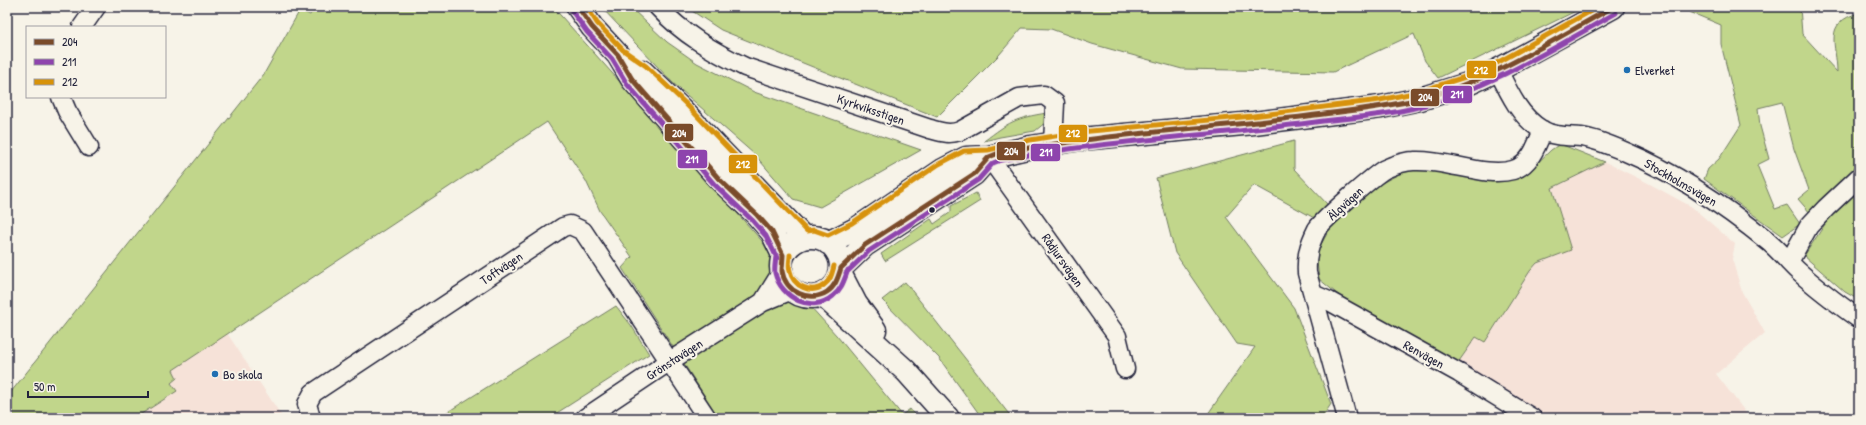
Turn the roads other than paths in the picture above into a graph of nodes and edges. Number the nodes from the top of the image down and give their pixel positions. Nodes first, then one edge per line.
1 (96, 7) edge
2 (578, 7) edge
3 (658, 7) edge
4 (1613, 7) edge
5 (83, 26) edge
6 (618, 55) junction
7 (1498, 70) junction
8 (61, 98) edge
9 (1542, 130) junction
10 (1052, 143) junction
11 (89, 147) dead end
12 (988, 157) junction
13 (1859, 177) edge
14 (804, 238) junction
15 (828, 243) junction
16 (1789, 262) junction
17 (840, 271) junction
18 (785, 273) junction
19 (1312, 294) junction
20 (820, 296) junction
21 (1859, 319) edge
22 (670, 361) junction
23 (1125, 369) dead end
24 (906, 371) junction
25 (311, 418) edge
26 (585, 418) edge
27 (707, 418) edge
28 (948, 418) edge
29 (1348, 418) edge
30 (1532, 418) edge

1 - 5 street
2 - 6 main road
3 - 10 street, Kyrkviksstigen
4 - 7 main road
6 - 14 main road
6 - 18 main road
7 - 9 street, Stockholmsvägen
7 - 10 main road
8 - 11 street
9 - 16 street, Stockholmsvägen
9 - 19 street, Älgvägen
10 - 12 main road
12 - 15 main road
12 - 17 main road
12 - 23 street, Rådjursvägen
13 - 16 street
14 - 15 main road
14 - 18 main road
15 - 17 main road
16 - 21 street, Stockholmsvägen
17 - 20 main road
17 - 24 main road
18 - 20 main road
18 - 22 street, Grönstavägen
19 - 29 street, Älgvägen
19 - 30 street, Renvägen
20 - 24 main road
22 - 25 street, Toftvägen
22 - 26 street, Grönstavägen
22 - 27 street
24 - 28 main road

